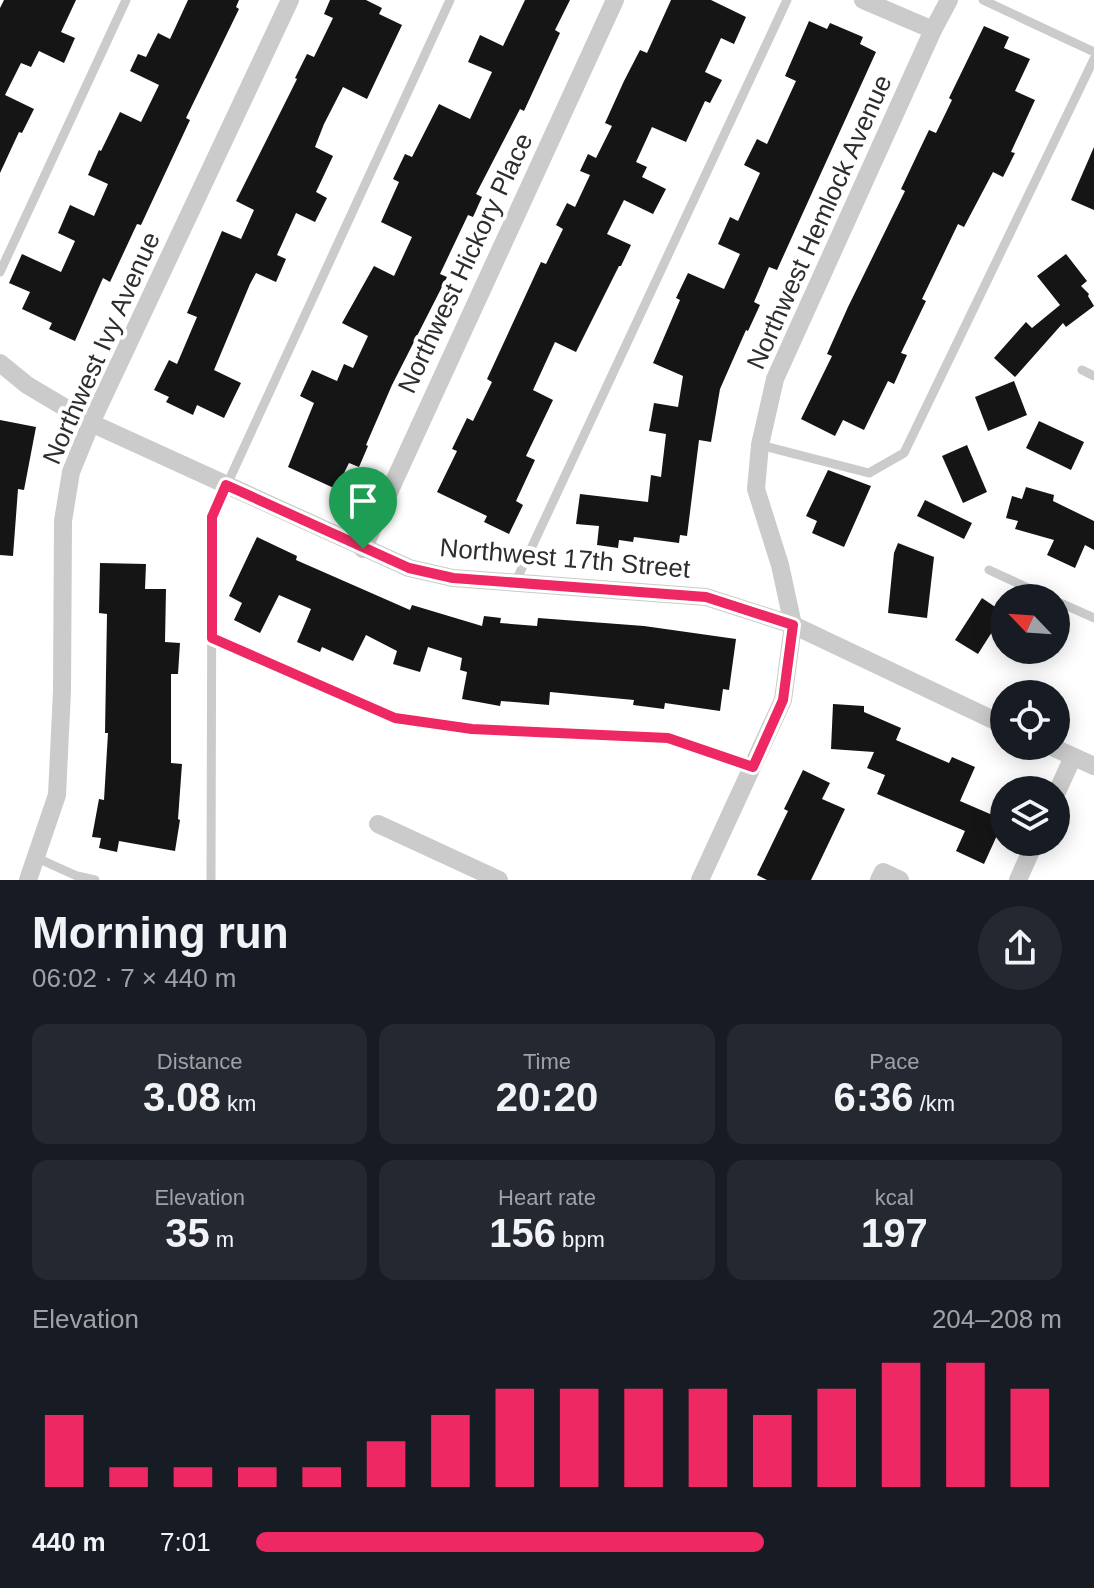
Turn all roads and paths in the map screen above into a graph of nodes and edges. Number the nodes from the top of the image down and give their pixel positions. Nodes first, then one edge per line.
1 (126, 0) edge
2 (290, 0) edge
3 (450, 0) edge
4 (615, 0) edge
5 (787, 0) edge
6 (863, 0) edge
7 (949, 0) edge
8 (983, 0) edge
9 (933, 30) junction
10 (1094, 52) edge
11 (1094, 59) edge
12 (0, 272) edge
13 (0, 363) edge
14 (1082, 370) dead end
15 (1094, 376) edge
16 (91, 423) junction
17 (760, 445) junction
18 (226, 485) junction
19 (363, 549) junction
20 (989, 570) dead end
21 (515, 583) junction
22 (1020, 584) edge
23 (1070, 607) edge
24 (1094, 618) edge
25 (793, 625) junction
26 (212, 638) junction
27 (990, 718) edge
28 (1070, 756) edge
29 (1073, 757) junction
30 (1094, 766) edge
31 (753, 767) junction
32 (1064, 776) edge
33 (378, 824) dead end
34 (1029, 856) edge
35 (37, 858) junction
36 (28, 880) edge
37 (95, 880) edge
38 (211, 880) edge
39 (499, 880) edge
40 (700, 880) edge
41 (879, 880) edge
42 (900, 880) edge
43 (1018, 880) edge

1 - 12 lane
2 - 16 street, Northwest Ivy Avenue
3 - 18 lane
4 - 19 street, Northwest Hickory Place
5 - 21 lane
6 - 9 street
7 - 9 street, Northwest Hemlock Avenue
8 - 10 lane
9 - 17 street, Northwest Hemlock Avenue
11 - 17 lane
13 - 16 street, Northwest 17th Street
14 - 15 lane
16 - 18 street, Northwest 17th Street
16 - 35 street, Northwest Ivy Avenue
17 - 25 street, Northwest Hemlock Avenue
18 - 19 street, Northwest 17th Street
18 - 26 lane
19 - 21 street, Northwest 17th Street
20 - 22 lane
21 - 25 street, Northwest 17th Street
23 - 24 lane
25 - 27 street, Northwest 17th Street
25 - 31 street, Northwest Hemlock Avenue
26 - 31 lane
26 - 38 lane
28 - 29 street
29 - 30 street
29 - 32 street
31 - 40 street, Northwest Hemlock Avenue
33 - 39 street
34 - 43 street
35 - 36 street, Northwest Ivy Avenue
35 - 37 lane
41 - 42 street

